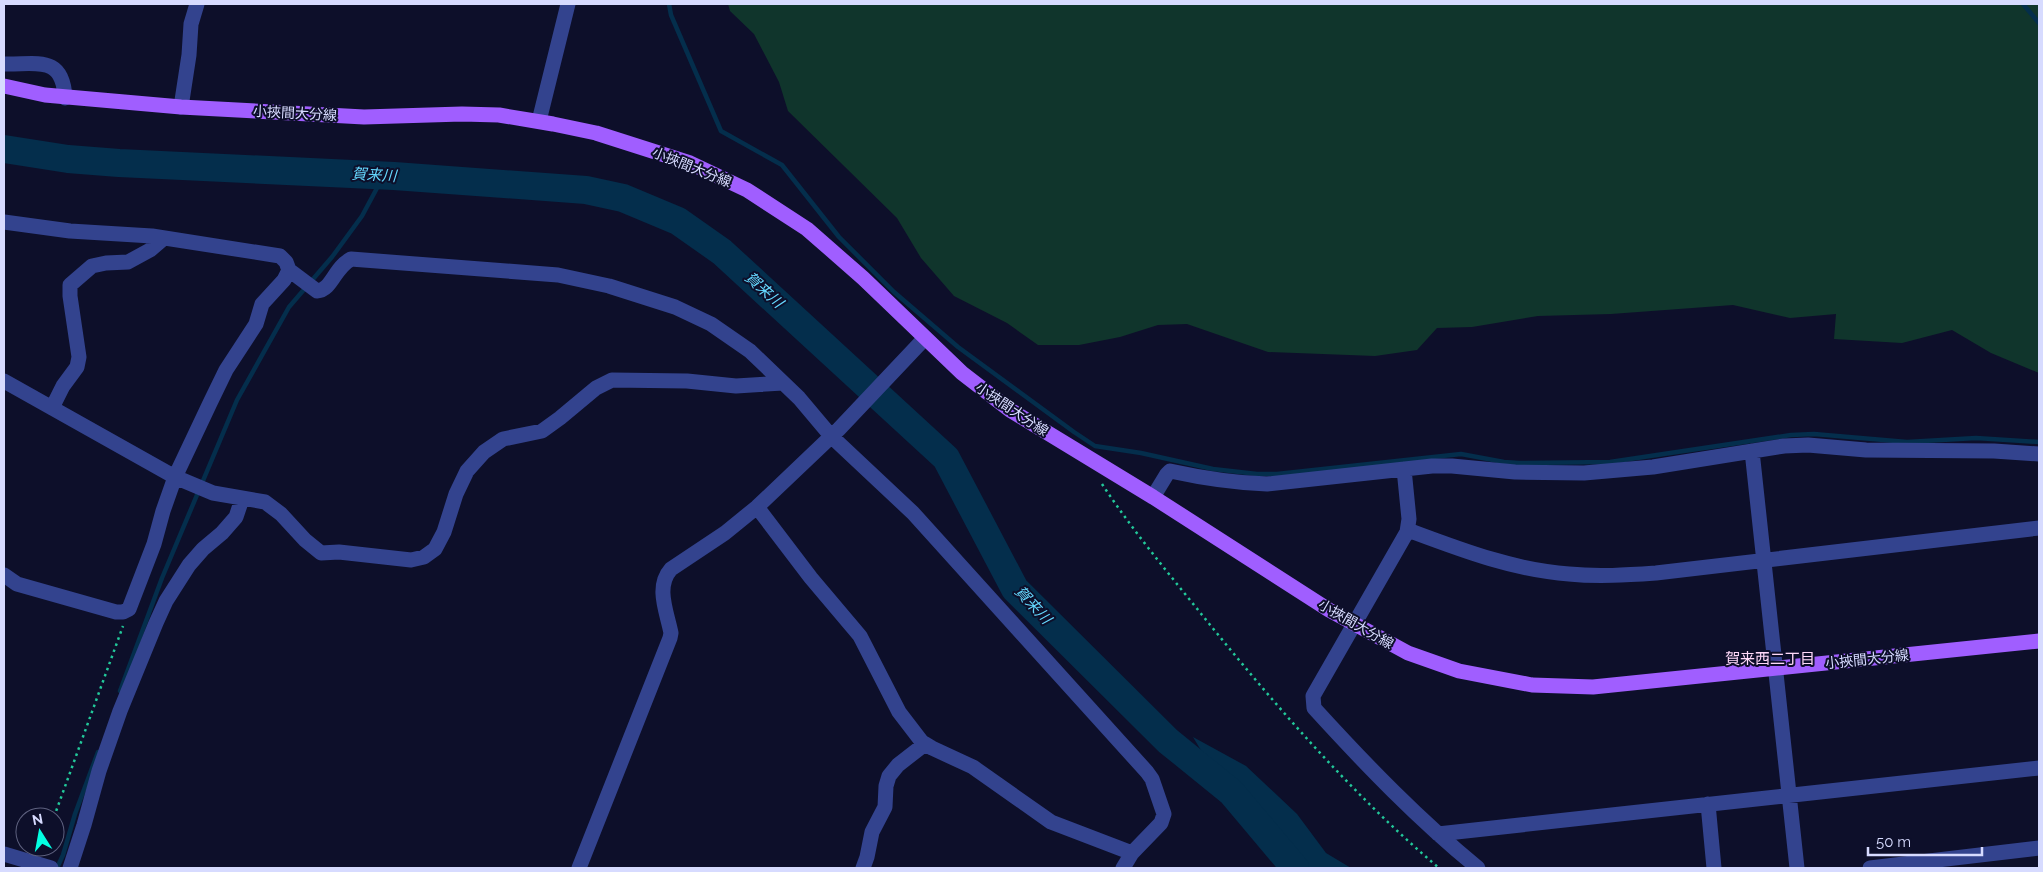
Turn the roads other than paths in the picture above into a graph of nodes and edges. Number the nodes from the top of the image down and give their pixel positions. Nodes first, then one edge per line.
1 (197, 4) edge
2 (568, 4) edge
3 (4, 64) edge
4 (4, 86) edge
5 (65, 98) junction
6 (181, 107) junction
7 (539, 121) junction
8 (4, 222) edge
9 (164, 238) junction
10 (290, 270) junction
11 (926, 338) junction
12 (4, 381) edge
13 (784, 383) junction
14 (52, 408) junction
15 (835, 432) junction
16 (1752, 451) junction
17 (2039, 454) edge
18 (1404, 469) junction
19 (175, 477) junction
20 (1153, 497) junction
21 (242, 499) junction
22 (757, 506) junction
23 (2039, 528) edge
24 (1408, 530) junction
25 (1764, 560) junction
26 (4, 575) edge
27 (1354, 625) junction
28 (2039, 640) edge
29 (1776, 669) junction
30 (925, 744) junction
31 (2039, 768) edge
32 (1789, 795) junction
33 (1708, 804) junction
34 (1438, 834) junction
35 (2039, 848) edge
36 (1132, 853) junction
37 (4, 854) edge
38 (1959, 863) edge
39 (51, 868) edge
40 (70, 868) edge
41 (579, 868) edge
42 (863, 868) edge
43 (1123, 868) edge
44 (1478, 868) edge
45 (1714, 868) edge
46 (1797, 868) edge
47 (1870, 868) edge

1 - 6 street
2 - 7 street
3 - 5 street
4 - 5 main road, 小挾間大分線
5 - 6 main road, 小挾間大分線
6 - 7 main road, 小挾間大分線
7 - 11 main road, 小挾間大分線
8 - 9 street
9 - 10 street
9 - 14 street
10 - 13 street
10 - 19 street
11 - 15 street
11 - 20 main road, 小挾間大分線
12 - 14 street
13 - 15 street
13 - 21 street
14 - 19 street
15 - 22 street
15 - 36 street
16 - 17 street
16 - 18 street
16 - 25 street
18 - 20 street
18 - 24 street
19 - 21 street
19 - 26 street
20 - 27 main road, 小挾間大分線
21 - 40 street
22 - 30 street
22 - 41 street
23 - 25 street
24 - 25 street
24 - 27 street
25 - 29 street
27 - 29 main road, 小挾間大分線
27 - 34 street
28 - 29 main road, 小挾間大分線
29 - 32 street
30 - 36 street
30 - 42 street
31 - 32 street
32 - 33 street
32 - 46 street
33 - 34 street
33 - 45 street
34 - 44 street
35 - 38 street
36 - 43 street
37 - 39 street
38 - 47 street

